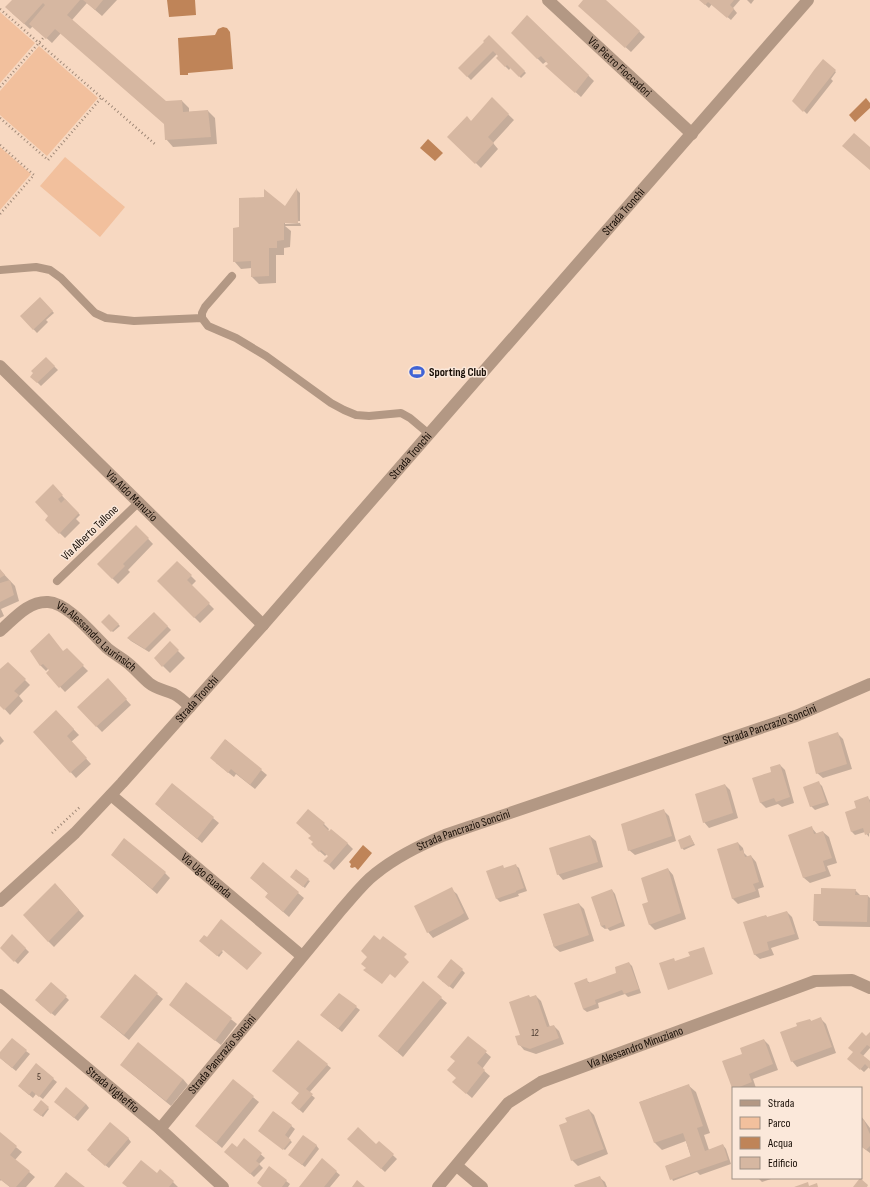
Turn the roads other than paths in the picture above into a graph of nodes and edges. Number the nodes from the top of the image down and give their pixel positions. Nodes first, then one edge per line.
1 (548, 0) edge
2 (808, 0) edge
3 (692, 134) junction
4 (0, 270) edge
5 (232, 276) dead end
6 (202, 318) junction
7 (0, 366) edge
8 (429, 434) junction
9 (138, 503) junction
10 (57, 581) dead end
11 (263, 625) junction
12 (0, 631) edge
13 (870, 684) edge
14 (190, 707) junction
15 (111, 795) junction
16 (0, 901) edge
17 (302, 956) junction
18 (870, 988) edge
19 (0, 995) edge
20 (160, 1129) junction
21 (456, 1166) junction
22 (223, 1187) edge
23 (438, 1187) edge
24 (482, 1187) edge

1 - 3 street, Via Pietro Fioccadori
2 - 3 street, Strada Tronchi
3 - 8 street, Strada Tronchi
4 - 6 lane
5 - 6 lane
6 - 8 lane
7 - 9 street, Via Aldo Manuzio
8 - 11 street, Strada Tronchi
9 - 10 lane, Via Alberto Tallone
9 - 11 street, Via Aldo Manuzio
11 - 14 street, Strada Tronchi
12 - 14 street, Via Alessandro Laurinsich
13 - 17 street, Strada Pancrazio Soncini
14 - 15 street, Strada Tronchi
15 - 16 street, Strada Tronchi
15 - 17 street, Via Ugo Guanda
17 - 20 street, Strada Pancrazio Soncini
18 - 21 street, Via Alessandro Minuziano
19 - 20 street, Strada Vigheffio
20 - 22 street, Strada Vigheffio
21 - 23 street, Via Alessandro Minuziano
21 - 24 street

